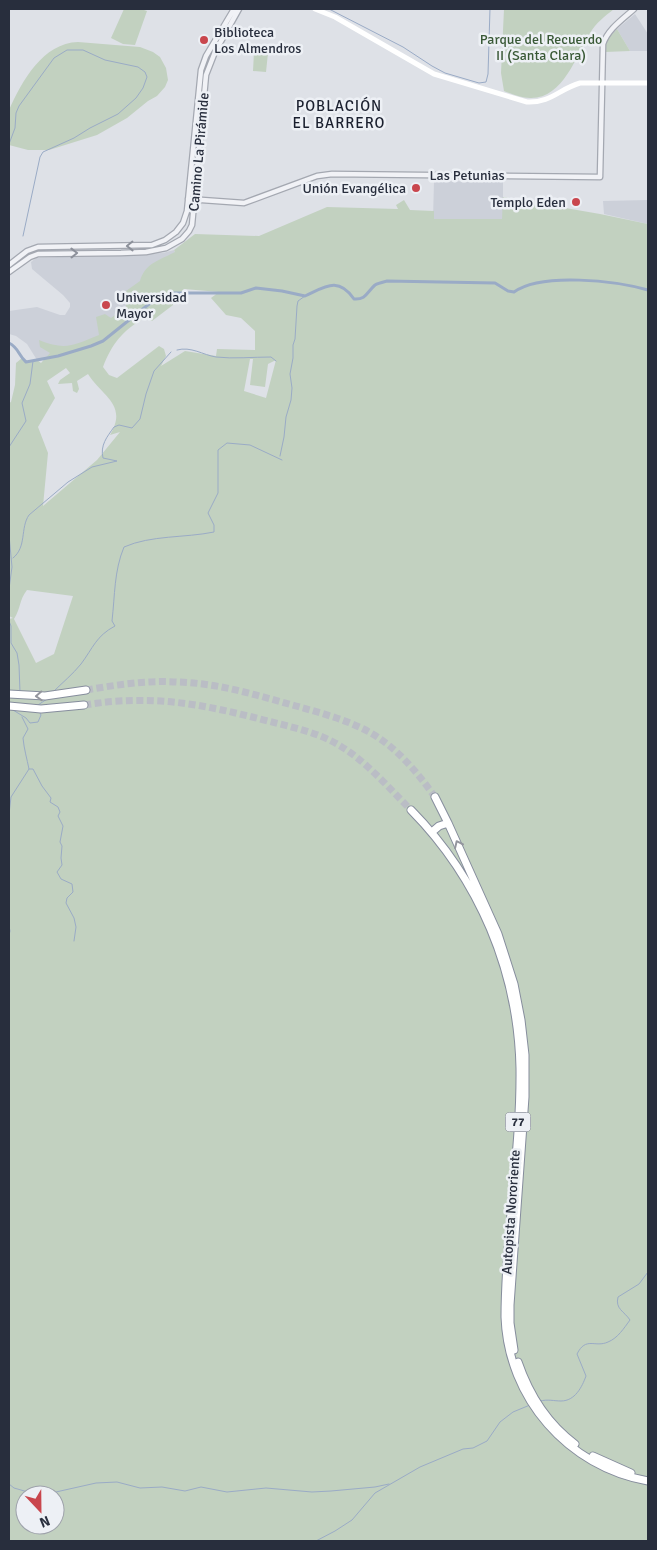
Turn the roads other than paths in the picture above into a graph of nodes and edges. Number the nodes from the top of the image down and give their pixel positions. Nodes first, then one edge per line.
1 (234, 9) edge
2 (239, 9) edge
3 (315, 9) edge
4 (634, 9) edge
5 (602, 83) junction
6 (648, 83) edge
7 (188, 199) junction
8 (195, 200) junction
9 (176, 232) junction
10 (182, 239) junction
11 (9, 265) edge
12 (9, 272) edge
13 (86, 690) tunnel mouth
14 (9, 694) edge
15 (84, 705) tunnel mouth
16 (9, 706) edge
17 (435, 797) tunnel mouth
18 (411, 810) tunnel mouth
19 (448, 823) junction
20 (432, 832) junction
21 (529, 1394) junction
22 (549, 1422) junction
23 (648, 1476) edge
24 (648, 1481) edge

1 - 7 street, Camino La Pirámide
2 - 8 street, Camino La Pirámide
3 - 5 main road
4 - 5 street
5 - 6 main road
5 - 8 street, Las Petunias
7 - 8 street, Las Petunias
7 - 9 street, Camino La Pirámide
8 - 10 street, Camino La Pirámide
9 - 10 street
9 -> 11 street
12 -> 10 street
13 -> 14 highway
15 - 16 highway
17 - 19 highway, Autopista Nororiente / 77
18 - 20 highway, Autopista Nororiente / 77
19 - 20 highway
21 -> 19 highway, Autopista Nororiente / 77
20 - 21 highway, Autopista Nororiente / 77
21 - 22 highway, Autopista Nororiente / 77
22 - 23 highway, Autopista Nororiente / 77
22 - 24 highway, Autopista Nororiente / 77

